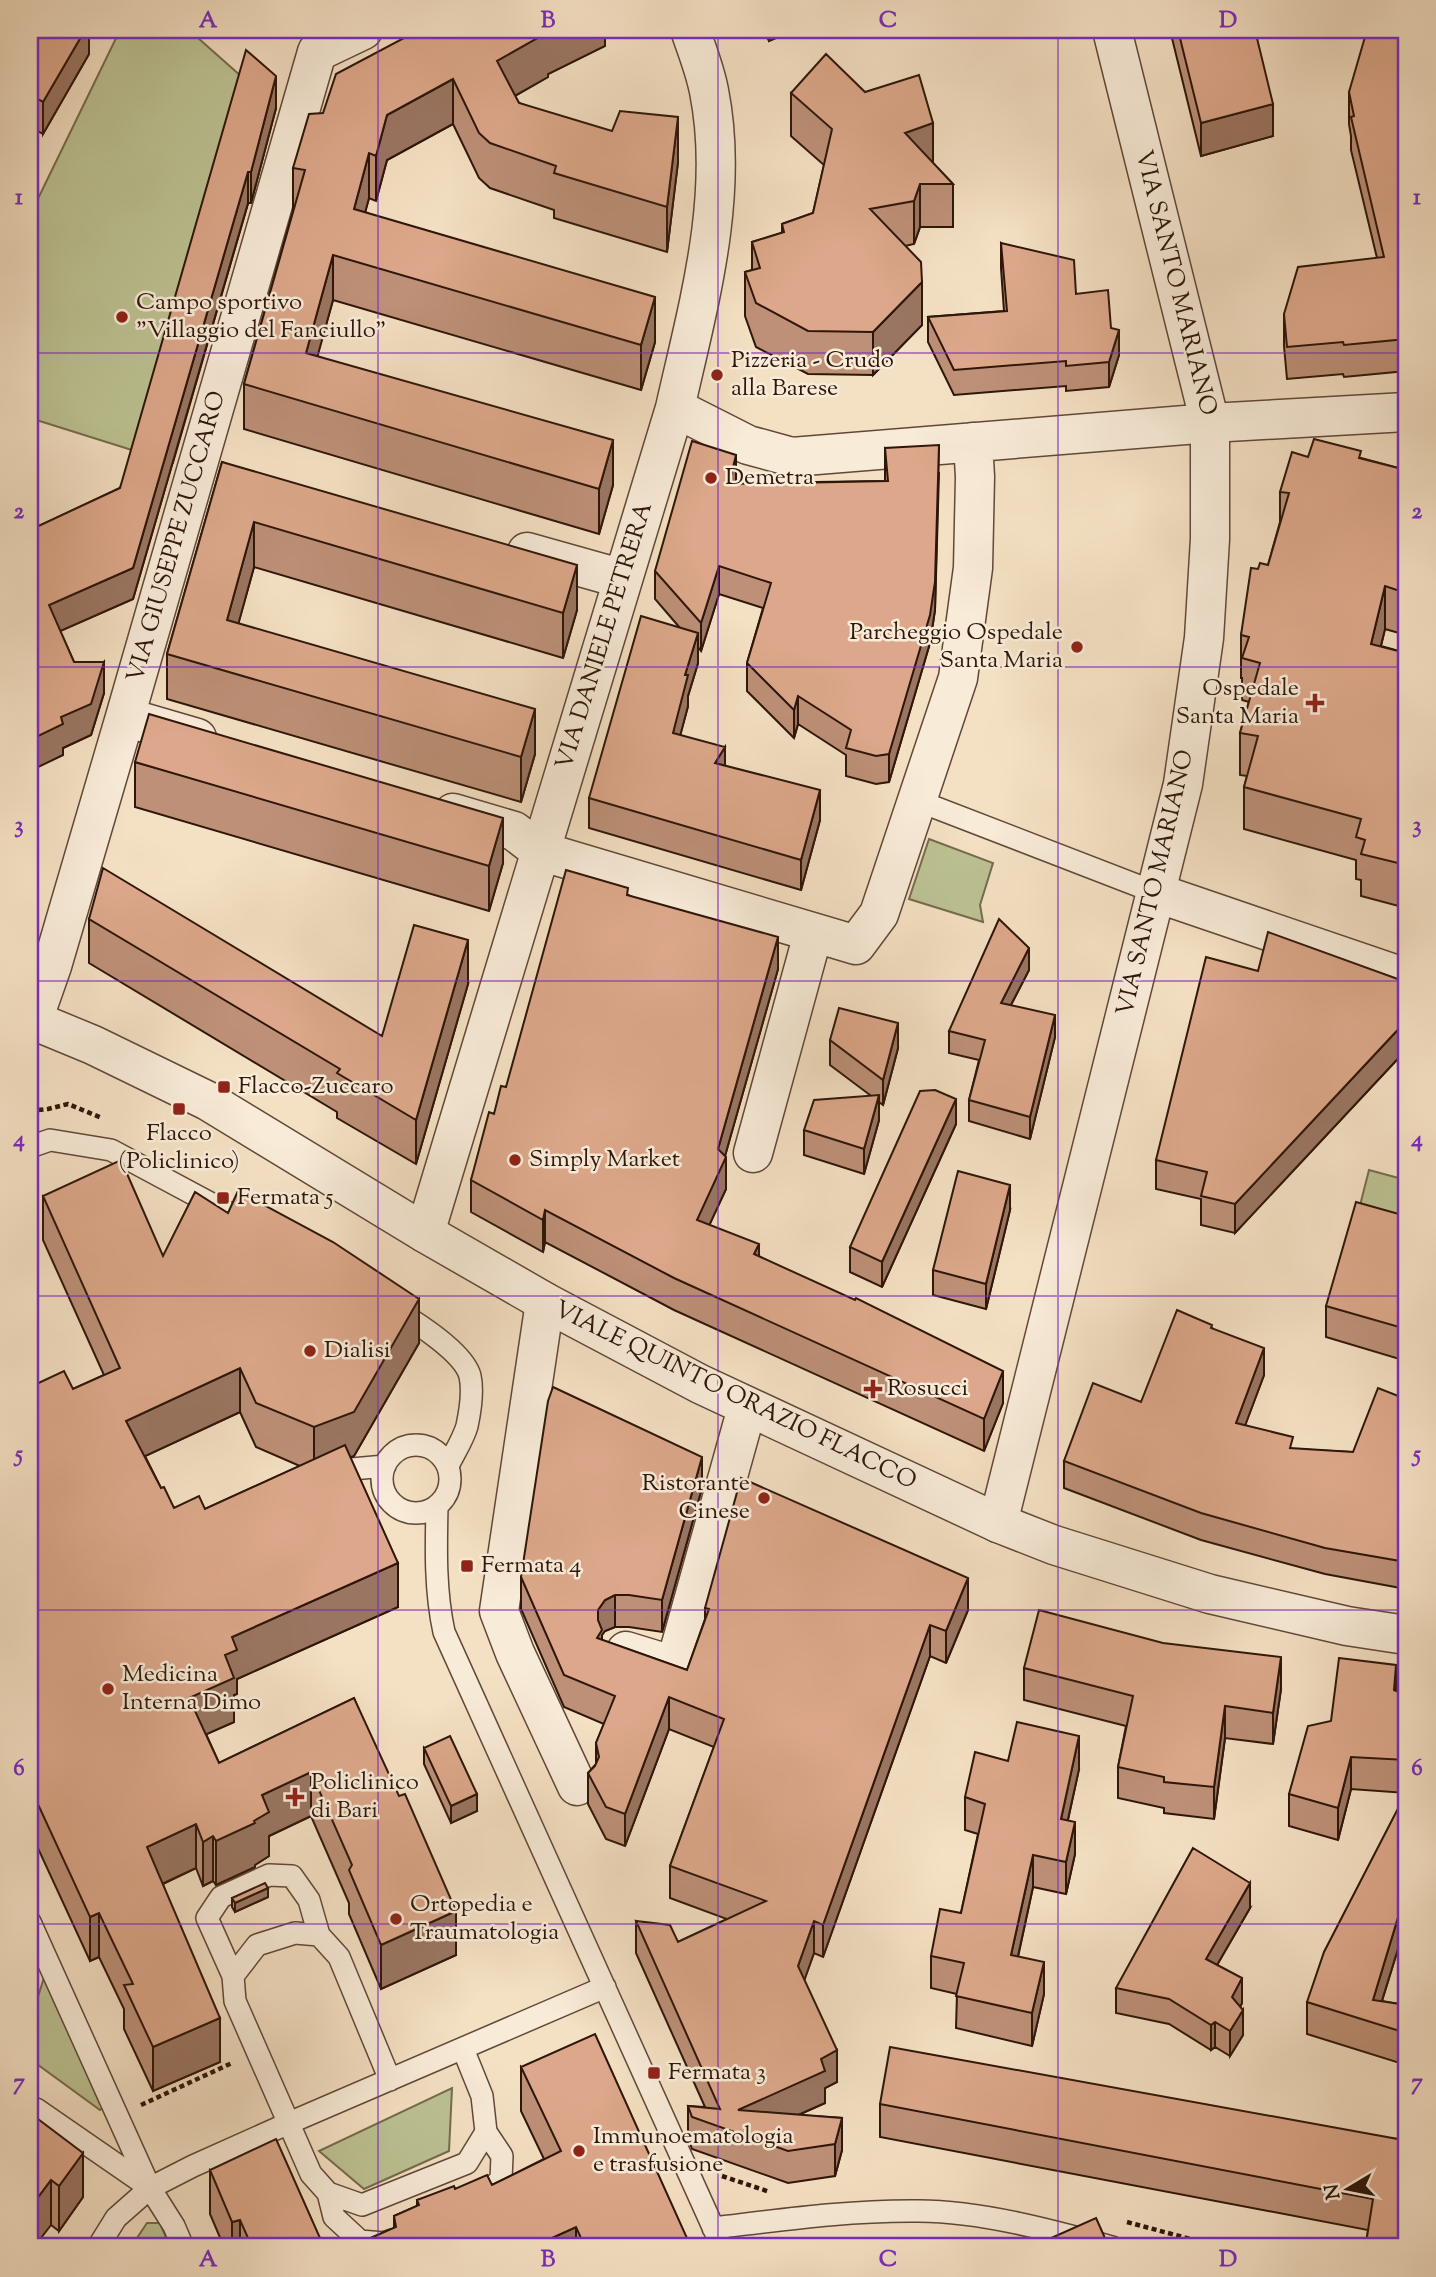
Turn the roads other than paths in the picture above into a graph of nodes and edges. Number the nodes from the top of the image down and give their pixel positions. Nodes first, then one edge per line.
1 (363, 30) edge
2 (690, 30) edge
3 (1112, 30) edge
4 (675, 408) junction
5 (1406, 412) edge
6 (1210, 423) junction
7 (973, 442) junction
8 (491, 541) edge
9 (623, 579) junction
10 (125, 717) junction
11 (233, 748) edge
12 (916, 800) junction
13 (420, 804) edge
14 (540, 851) junction
15 (1157, 893) junction
16 (813, 934) junction
17 (1406, 978) edge
18 (32, 1020) edge
19 (30, 1147) edge
20 (753, 1153) dead end
21 (425, 1233) junction
22 (270, 1236) edge
23 (379, 1300) edge
24 (545, 1302) junction
25 (747, 1408) junction
26 (385, 1466) junction
27 (447, 1466) junction
28 (316, 1485) edge
29 (437, 1506) junction
30 (998, 1523) junction
31 (1406, 1635) edge
32 (619, 1648) edge
33 (577, 1786) dead end
34 (30, 1922) edge
35 (320, 1935) junction
36 (233, 1976) junction
37 (605, 1987) junction
38 (463, 2049) junction
39 (390, 2080) junction
40 (30, 2111) edge
41 (289, 2123) junction
42 (486, 2132) junction
43 (150, 2188) junction
44 (328, 2193) junction
45 (465, 2212) edge
46 (407, 2234) edge
47 (717, 2237) edge
48 (98, 2247) edge
49 (183, 2247) edge
50 (1112, 2247) edge

1 - 10 street, VIA GIUSEPPE ZUCCARO
2 - 4 street, VIA DANIELE PETRERA
3 - 6 street, VIA SANTO MARIANO
4 - 7 street
4 - 9 street, VIA DANIELE PETRERA
5 - 6 street
6 - 7 street
6 - 15 street, VIA SANTO MARIANO
7 - 12 street
8 - 9 street
9 - 14 street, VIA DANIELE PETRERA
10 - 11 street
10 - 18 street, VIA GIUSEPPE ZUCCARO
12 - 15 lane
12 - 16 street
13 - 14 street
14 - 16 street
14 - 21 street, VIA DANIELE PETRERA
15 - 17 street
15 - 30 street, VIA SANTO MARIANO
16 - 20 street
18 - 21 street, VIALE QUINTO ORAZIO FLACCO
19 - 22 lane
21 - 24 street, VIALE QUINTO ORAZIO FLACCO
23 - 27 lane
24 - 25 street, VIALE QUINTO ORAZIO FLACCO
24 - 33 street
25 - 30 street, VIALE QUINTO ORAZIO FLACCO
25 - 32 street
26 - 27 lane
26 - 28 lane
26 - 29 lane
27 - 29 lane
29 - 37 lane
30 - 31 street, VIALE QUINTO ORAZIO FLACCO
34 - 43 lane
35 - 36 lane
35 - 36 lane
35 - 39 lane
36 - 41 lane
37 - 38 lane
37 - 47 lane
38 - 39 lane
38 - 42 lane
39 - 41 lane
40 - 43 lane
41 - 43 lane
41 - 44 lane
42 - 44 lane
42 - 45 lane
43 - 48 lane
43 - 49 lane
44 - 46 lane
47 - 50 lane

